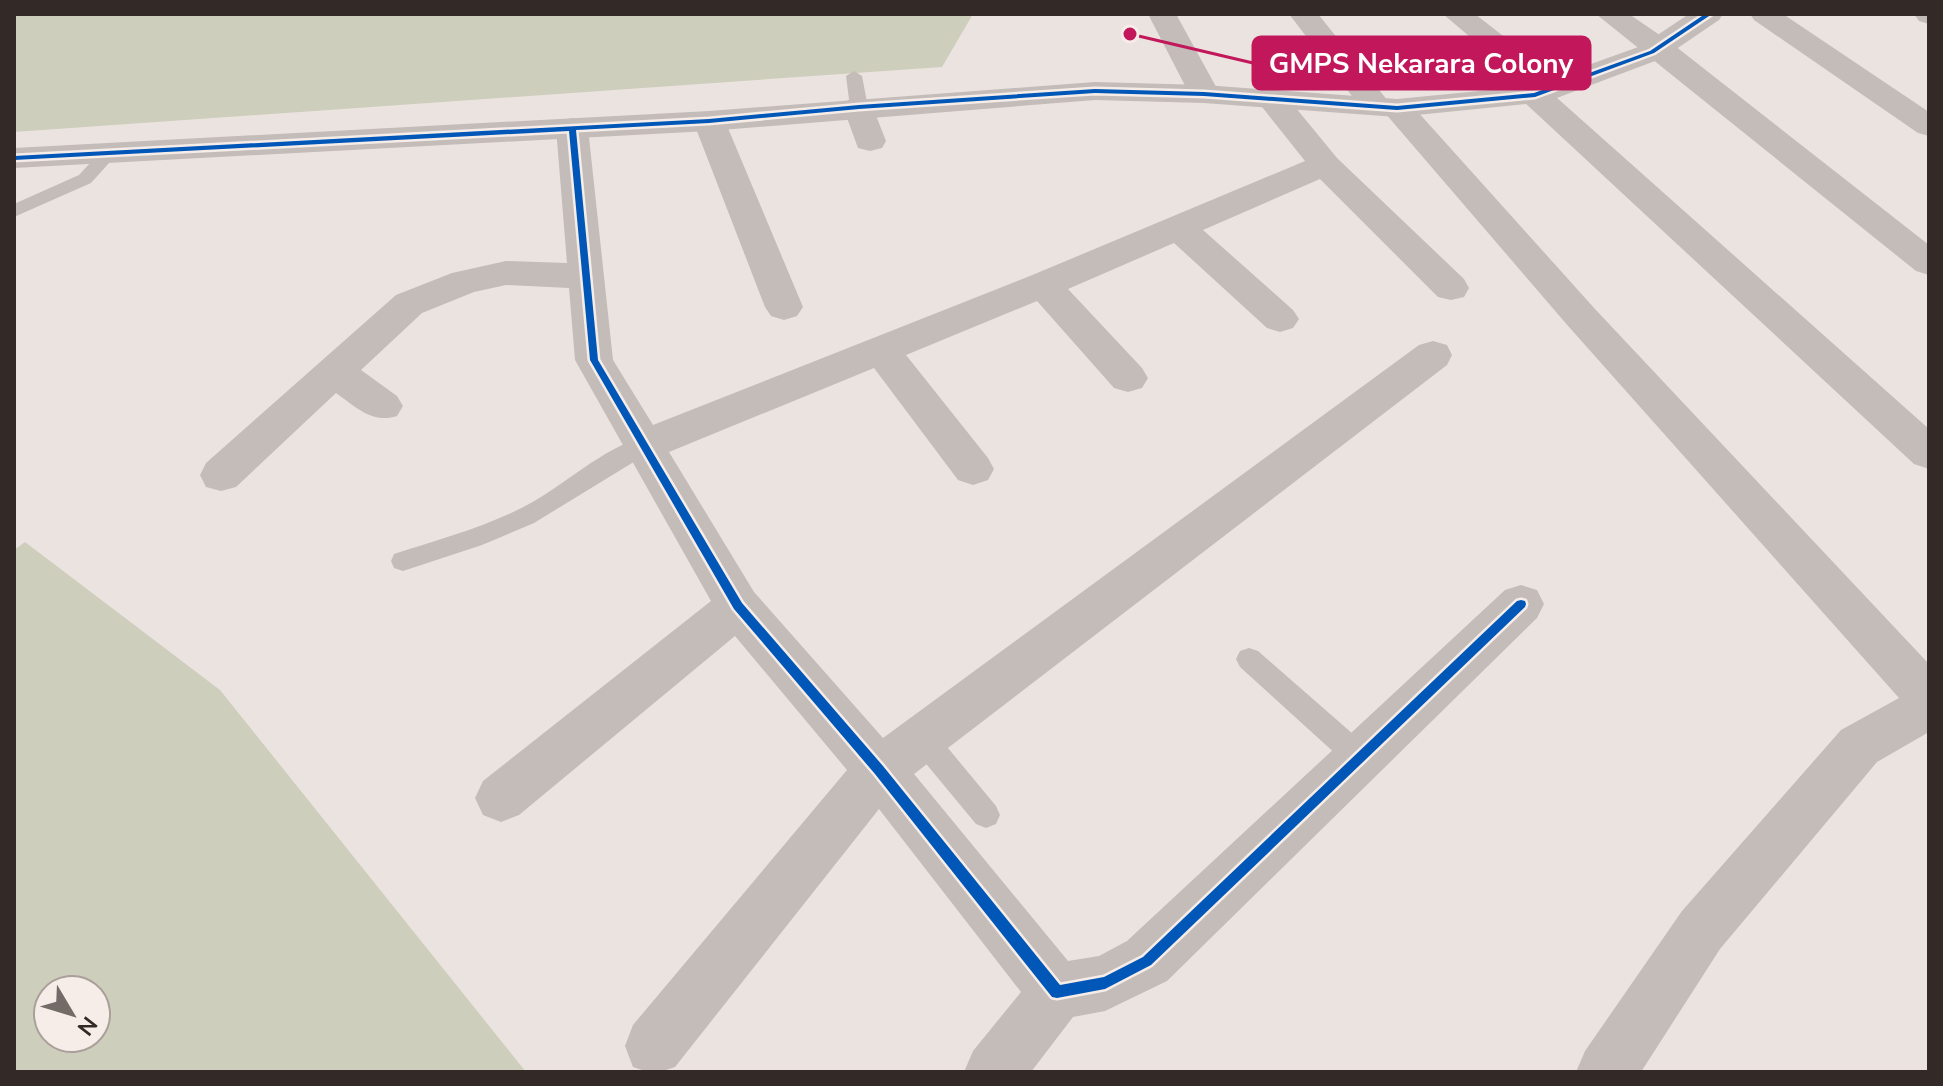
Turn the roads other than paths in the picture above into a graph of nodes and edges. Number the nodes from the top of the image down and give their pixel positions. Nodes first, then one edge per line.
1 (1162, 14) edge
2 (1303, 14) edge
3 (1457, 14) edge
4 (1610, 14) edge
5 (1709, 14) edge
6 (1764, 14) edge
7 (1659, 48) junction
8 (857, 92) junction
9 (1543, 92) junction
10 (1204, 94) junction
11 (1271, 98) junction
12 (1386, 107) junction
13 (709, 121) junction
14 (1929, 126) edge
15 (572, 128) junction
16 (870, 141) dead end
17 (109, 153) junction
18 (14, 158) edge
19 (1325, 165) junction
20 (14, 211) edge
21 (1178, 227) junction
22 (1929, 263) edge
23 (584, 276) junction
24 (1043, 285) junction
25 (1451, 288) dead end
26 (784, 307) dead end
27 (1280, 319) dead end
28 (882, 351) junction
29 (1433, 355) dead end
30 (334, 371) junction
31 (1128, 378) dead end
32 (383, 406) dead end
33 (642, 446) junction
34 (1929, 453) edge
35 (973, 469) dead end
36 (221, 475) dead end
37 (403, 561) dead end
38 (1521, 604) dead end
39 (738, 606) junction
40 (1249, 659) dead end
41 (1929, 697) edge
42 (1929, 707) edge
43 (923, 739) junction
44 (1359, 757) junction
45 (879, 770) junction
46 (501, 798) dead end
47 (986, 815) dead end
48 (1057, 992) junction
49 (654, 1046) dead end
50 (994, 1072) edge
51 (1606, 1072) edge

1 - 10 street
2 - 12 street
3 - 9 street
4 - 7 street
5 - 7 street
6 - 14 street
7 - 9 street
7 - 22 street
8 - 10 street
8 - 13 street
8 - 16 street
9 - 12 street
9 - 34 street
10 - 11 street
11 - 12 street
11 - 19 street
12 - 41 street
13 - 15 street
13 - 26 street
15 - 17 street
15 - 23 street
17 - 18 street
17 - 20 lane
19 - 21 street
19 - 25 street
21 - 24 street
21 - 27 street
23 - 30 street
23 - 33 street
24 - 28 street
24 - 31 street
28 - 33 street
28 - 35 street
29 - 43 street
30 - 32 street
30 - 36 street
33 - 37 lane
33 - 39 street
38 - 44 street
39 - 45 street
39 - 46 street
40 - 44 lane
42 - 51 street
43 - 45 street
43 - 47 lane
44 - 48 street
45 - 48 street
45 - 49 street
48 - 50 street

